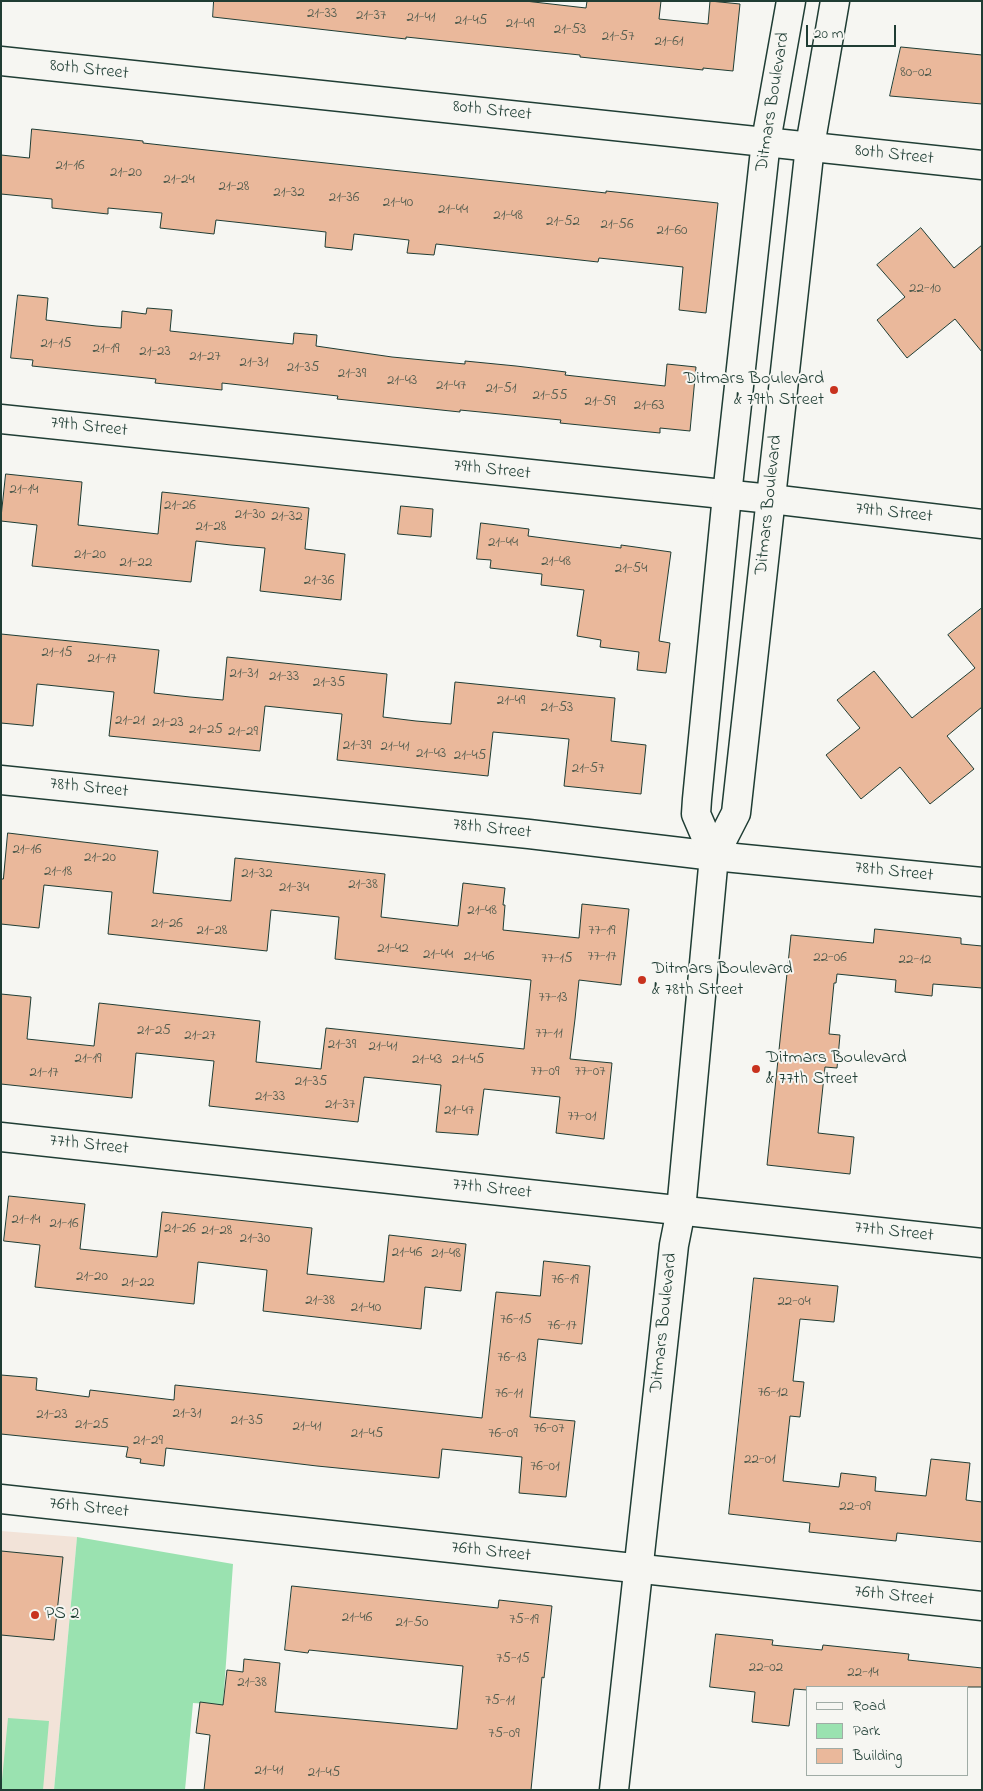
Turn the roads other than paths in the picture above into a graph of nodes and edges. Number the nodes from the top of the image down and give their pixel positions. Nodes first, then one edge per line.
1 (791, 1) edge
2 (835, 1) edge
3 (1, 62) edge
4 (766, 141) junction
5 (810, 146) junction
6 (982, 165) edge
7 (1, 419) edge
8 (727, 495) junction
9 (771, 499) junction
10 (982, 524) edge
11 (1, 780) edge
12 (714, 856) junction
13 (982, 882) edge
14 (1, 1137) edge
15 (680, 1210) junction
16 (982, 1243) edge
17 (1, 1499) edge
18 (637, 1569) junction
19 (982, 1606) edge
20 (614, 1790) edge

1 - 4 street, Ditmars Boulevard
2 - 5 street, Ditmars Boulevard
3 - 4 street, 80th Street
4 - 5 street, 80th Street
4 - 8 street, Ditmars Boulevard
5 - 6 street, 80th Street
5 - 9 street, Ditmars Boulevard
7 - 8 street, 79th Street
8 - 9 street, 79th Street
8 - 12 street, Ditmars Boulevard
9 - 10 street, 79th Street
9 - 12 street, Ditmars Boulevard
11 - 12 street, 78th Street
12 - 13 street, 78th Street
12 - 15 street, Ditmars Boulevard
14 - 15 street, 77th Street
15 - 16 street, 77th Street
15 - 18 street, Ditmars Boulevard
17 - 18 street, 76th Street
18 - 19 street, 76th Street
18 - 20 street, Ditmars Boulevard

